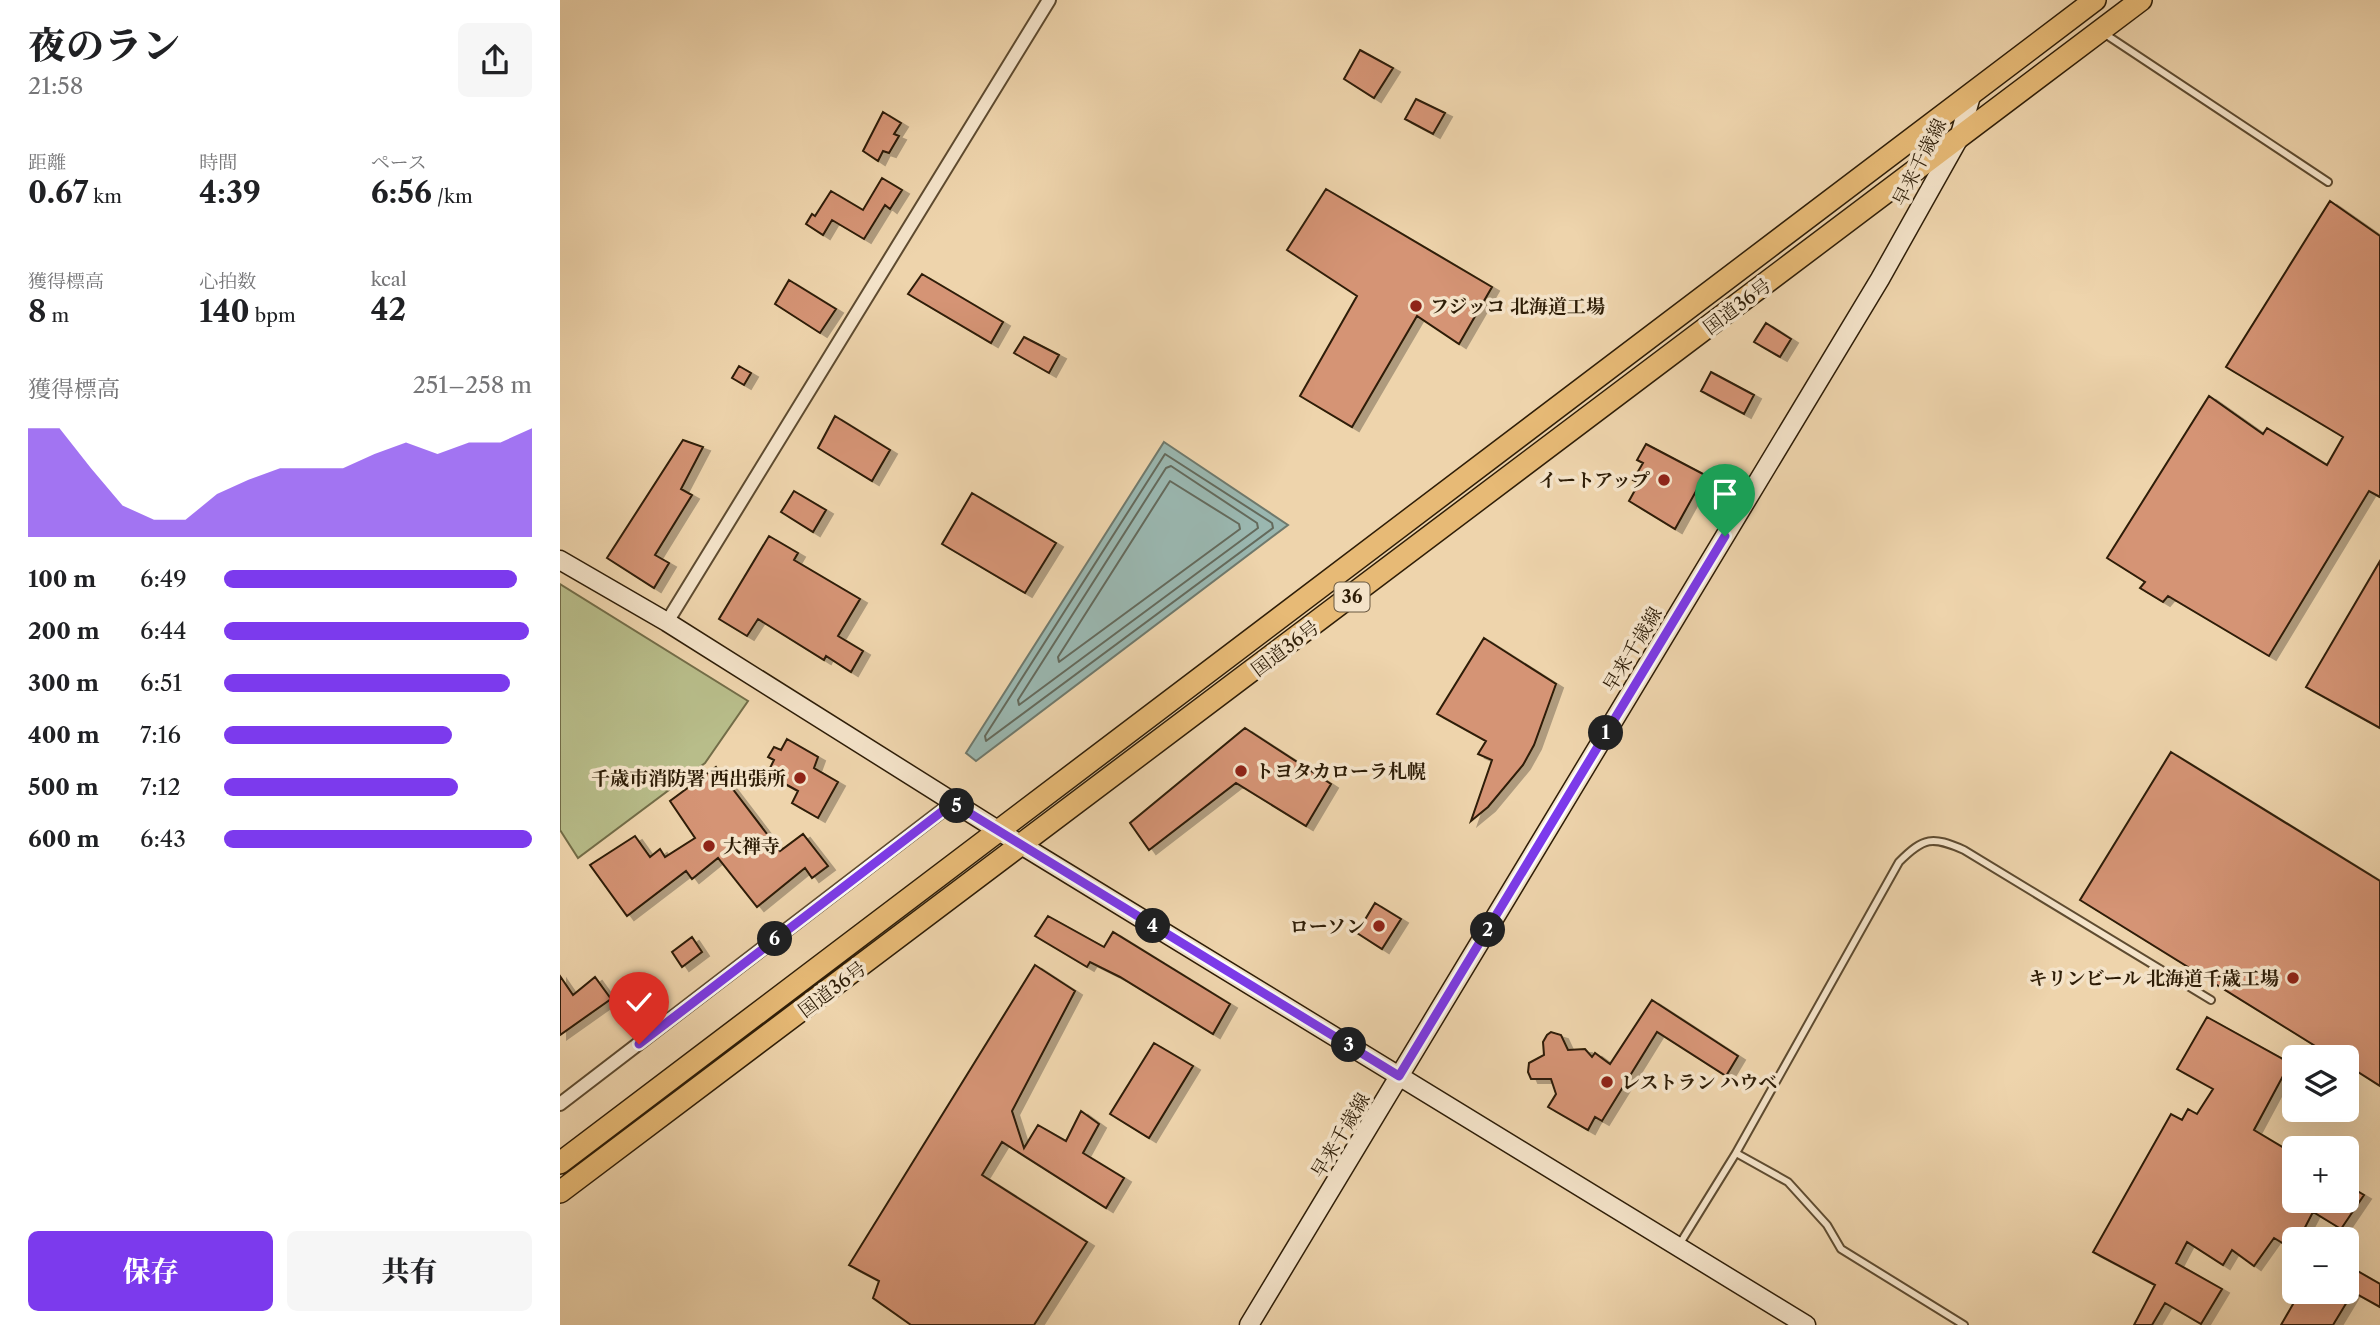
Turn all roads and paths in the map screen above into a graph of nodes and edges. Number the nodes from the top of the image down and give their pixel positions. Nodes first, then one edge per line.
1 (1049, 0) edge
2 (2095, 0) edge
3 (2141, 0) edge
4 (2101, 31) junction
5 (1971, 96) junction
6 (1959, 138) junction
7 (2328, 182) dead end
8 (560, 560) edge
9 (667, 622) junction
10 (953, 803) junction
11 (998, 830) junction
12 (1023, 846) junction
13 (2211, 1000) dead end
14 (1399, 1076) junction
15 (560, 1104) edge
16 (1736, 1153) junction
17 (560, 1163) edge
18 (560, 1192) edge
19 (1678, 1247) junction
20 (1249, 1325) edge
21 (1806, 1325) edge
22 (1964, 1325) edge

1 - 9 street
2 - 5 highway, 国道36号 / 36
3 - 4 highway, 国道36号 / 36
4 - 6 highway, 国道36号 / 36
4 - 7 lane
5 - 6 street, 早来千歳線
5 - 11 highway, 国道36号 / 36
6 - 12 highway, 国道36号 / 36
6 - 14 street, 早来千歳線
8 - 9 street
9 - 10 street
10 - 11 street
10 - 15 street
11 - 12 street
11 - 17 highway, 国道36号 / 36
12 - 14 street
12 - 18 highway, 国道36号 / 36
13 - 16 lane
14 - 19 street
14 - 20 street, 早来千歳線
16 - 19 lane
16 - 22 lane
19 - 21 street

